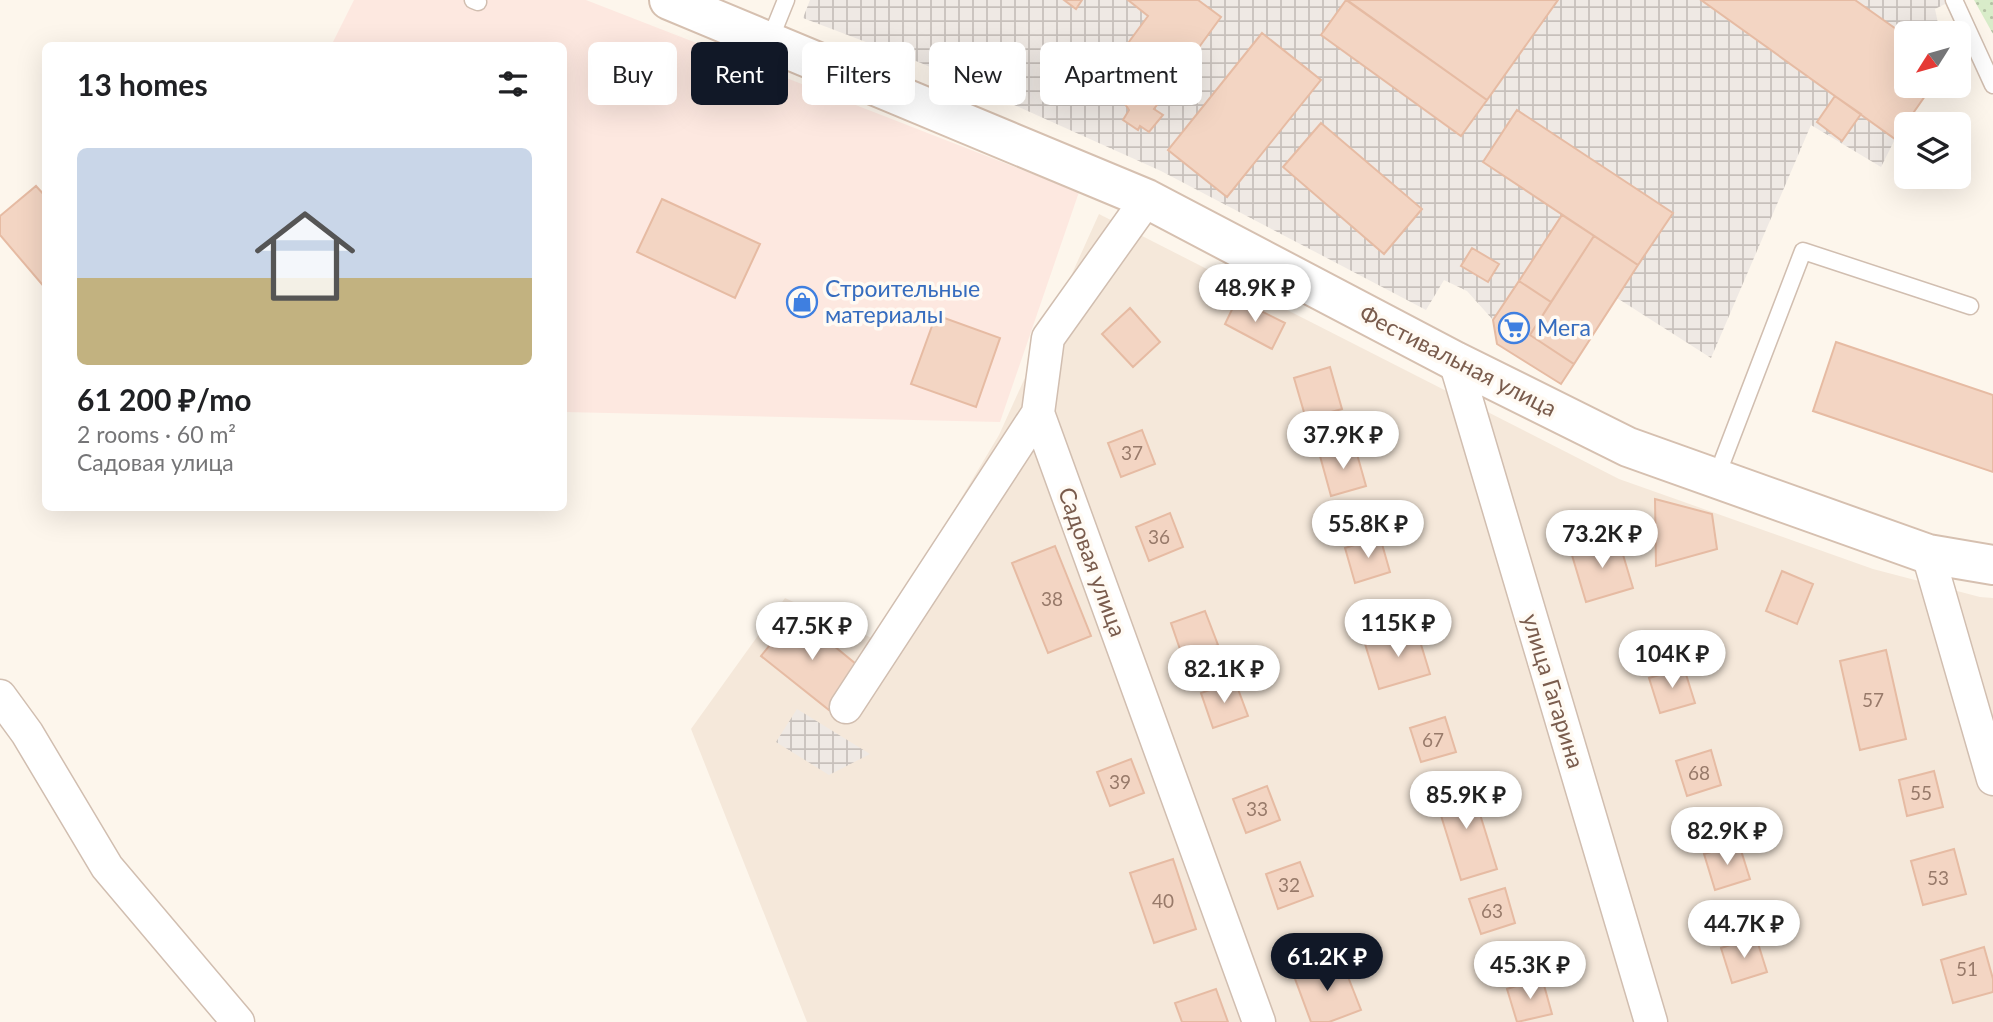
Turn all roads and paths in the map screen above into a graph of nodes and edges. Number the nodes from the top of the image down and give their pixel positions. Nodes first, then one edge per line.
1 (669, 0) edge
2 (786, 0) edge
3 (1954, 0) edge
4 (769, 42) joint
5 (788, 50) edge
6 (1993, 85) edge
7 (1147, 199) junction
8 (1970, 306) dead end
9 (1455, 361) junction
10 (1038, 413) junction
11 (1716, 478) junction
12 (1928, 554) junction
13 (1993, 565) edge
14 (0, 696) edge
15 (846, 707) dead end
16 (1993, 779) edge
17 (238, 1022) edge
18 (1259, 1022) edge
19 (1651, 1022) edge

1 - 4 main road, Фестивальная улица
2 - 4 lane
3 - 6 lane
5 - 7 main road, Фестивальная улица
7 - 9 main road, Фестивальная улица
7 - 10 street, Садовая улица
8 - 11 lane
9 - 11 main road, Фестивальная улица
9 - 19 street, улица Гагарина
10 - 15 street
10 - 18 street, Садовая улица
11 - 12 main road, Фестивальная улица
12 - 13 main road, Фестивальная улица
12 - 16 street
14 - 17 street

